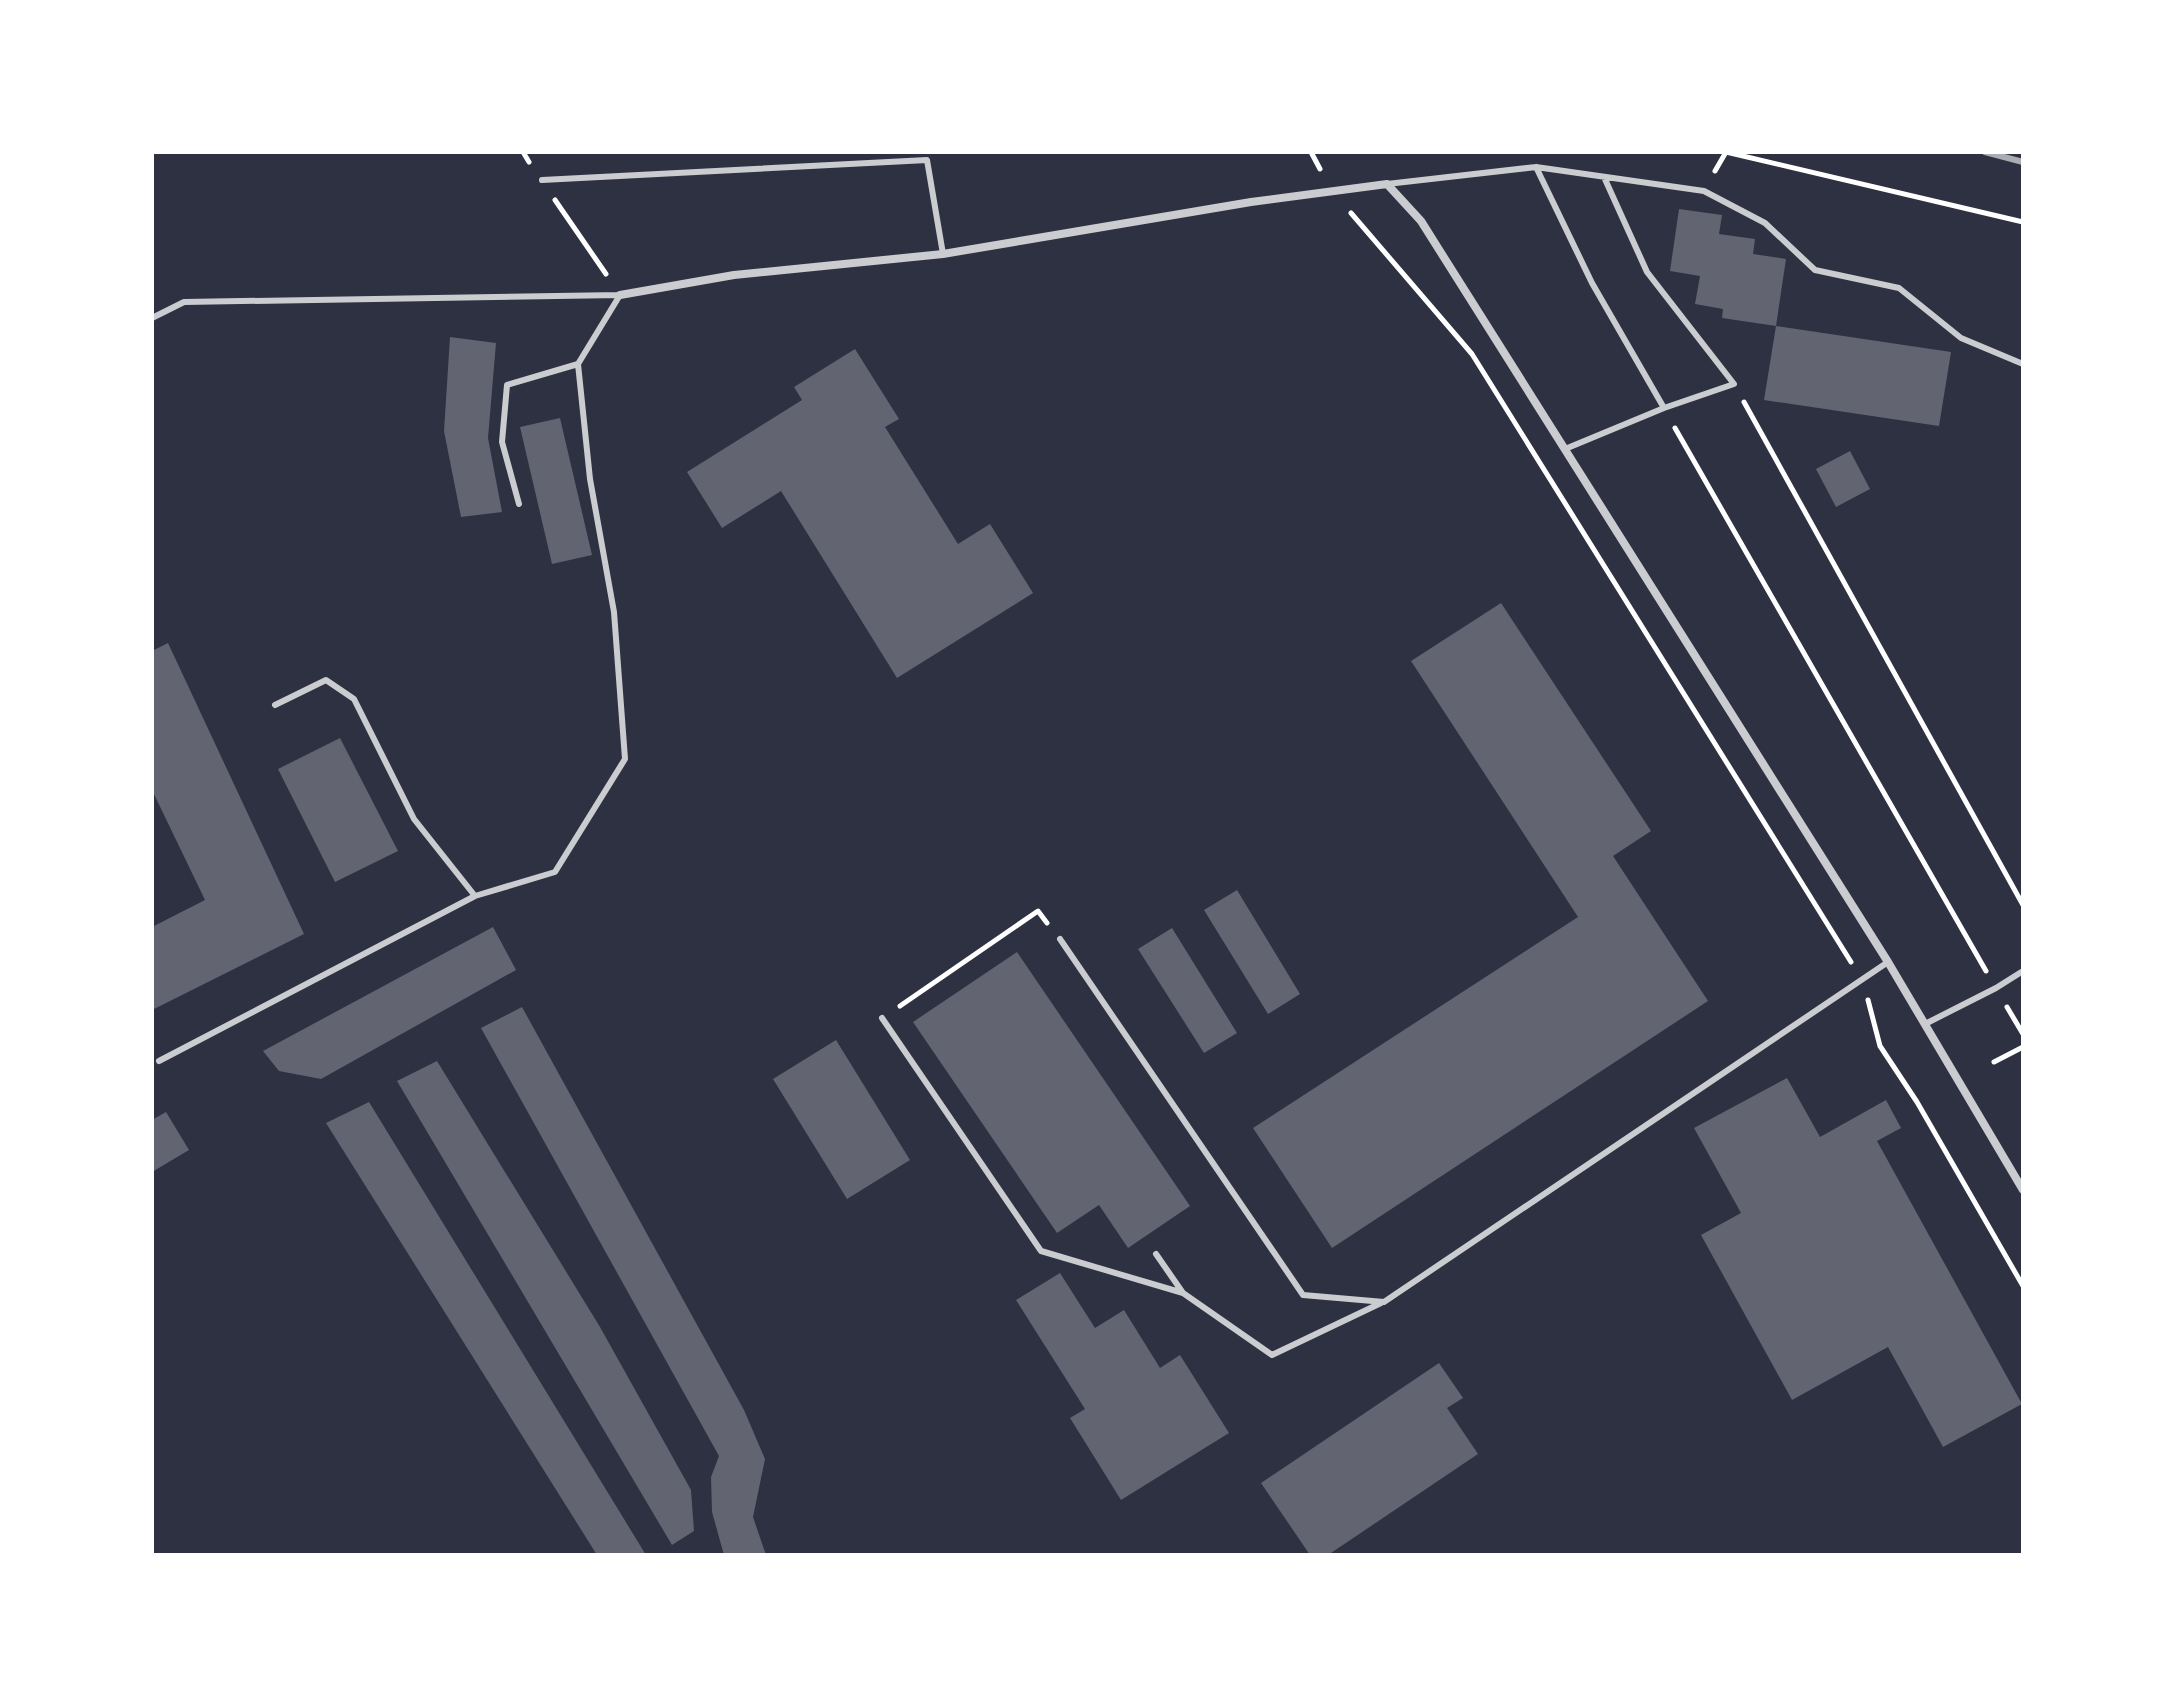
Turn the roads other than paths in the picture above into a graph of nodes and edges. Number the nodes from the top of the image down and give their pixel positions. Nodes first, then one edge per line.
1 (1536, 167) junction
2 (1604, 177) junction
3 (542, 180) road end
4 (1387, 184) junction
5 (943, 254) junction
6 (620, 295) junction
7 (152, 318) edge
8 (578, 364) junction
9 (2023, 364) edge
10 (1664, 408) junction
11 (1565, 449) junction
12 (519, 504) dead end
13 (275, 705) dead end
14 (475, 896) junction
15 (1060, 939) road end
16 (1888, 962) junction
17 (2023, 971) edge
18 (882, 1018) road end
19 (1925, 1024) junction
20 (159, 1061) dead end
21 (2023, 1190) edge
22 (1156, 1254) dead end
23 (1183, 1293) junction
24 (1384, 1302) junction

1 - 2 lane
1 - 4 lane
1 - 10 lane
2 - 9 lane
2 - 10 lane
3 - 5 lane
4 - 5 street
4 - 11 street
5 - 6 street
6 - 7 lane
6 - 8 lane
8 - 12 lane
8 - 14 lane
10 - 11 lane
11 - 16 street
13 - 14 lane
14 - 20 lane
15 - 24 lane
16 - 19 street
16 - 24 lane
17 - 19 lane
18 - 23 lane
19 - 21 street
22 - 23 lane
23 - 24 lane

